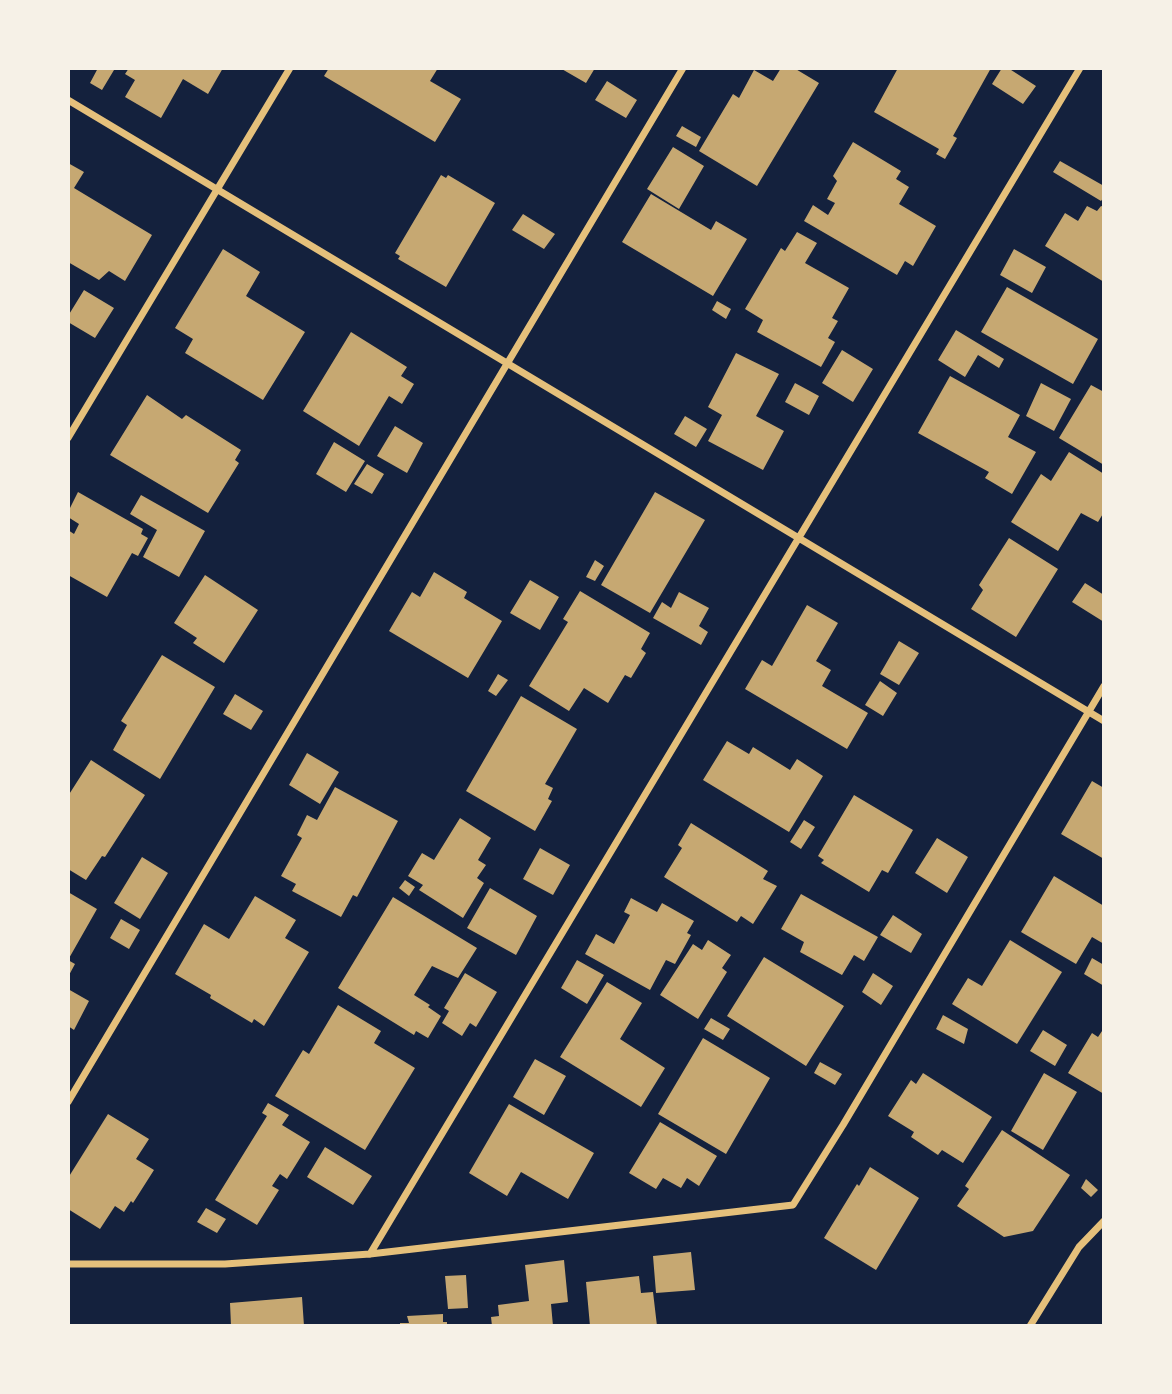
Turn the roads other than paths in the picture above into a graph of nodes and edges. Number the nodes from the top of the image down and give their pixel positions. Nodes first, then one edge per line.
1 (290, 68) edge
2 (683, 68) edge
3 (1080, 68) edge
4 (68, 100) edge
5 (217, 191) junction
6 (507, 363) junction
7 (68, 438) edge
8 (798, 538) junction
9 (1104, 686) edge
10 (1088, 712) junction
11 (1104, 722) edge
12 (68, 1102) edge
13 (1104, 1221) edge
14 (370, 1254) junction
15 (68, 1264) edge
16 (1030, 1326) edge

1 - 5 street
2 - 6 street
3 - 8 street
4 - 5 street
5 - 6 street
5 - 7 street
6 - 8 street
6 - 12 street
8 - 10 street
8 - 14 street
9 - 10 street
10 - 11 street
10 - 14 street
13 - 16 street
14 - 15 street

